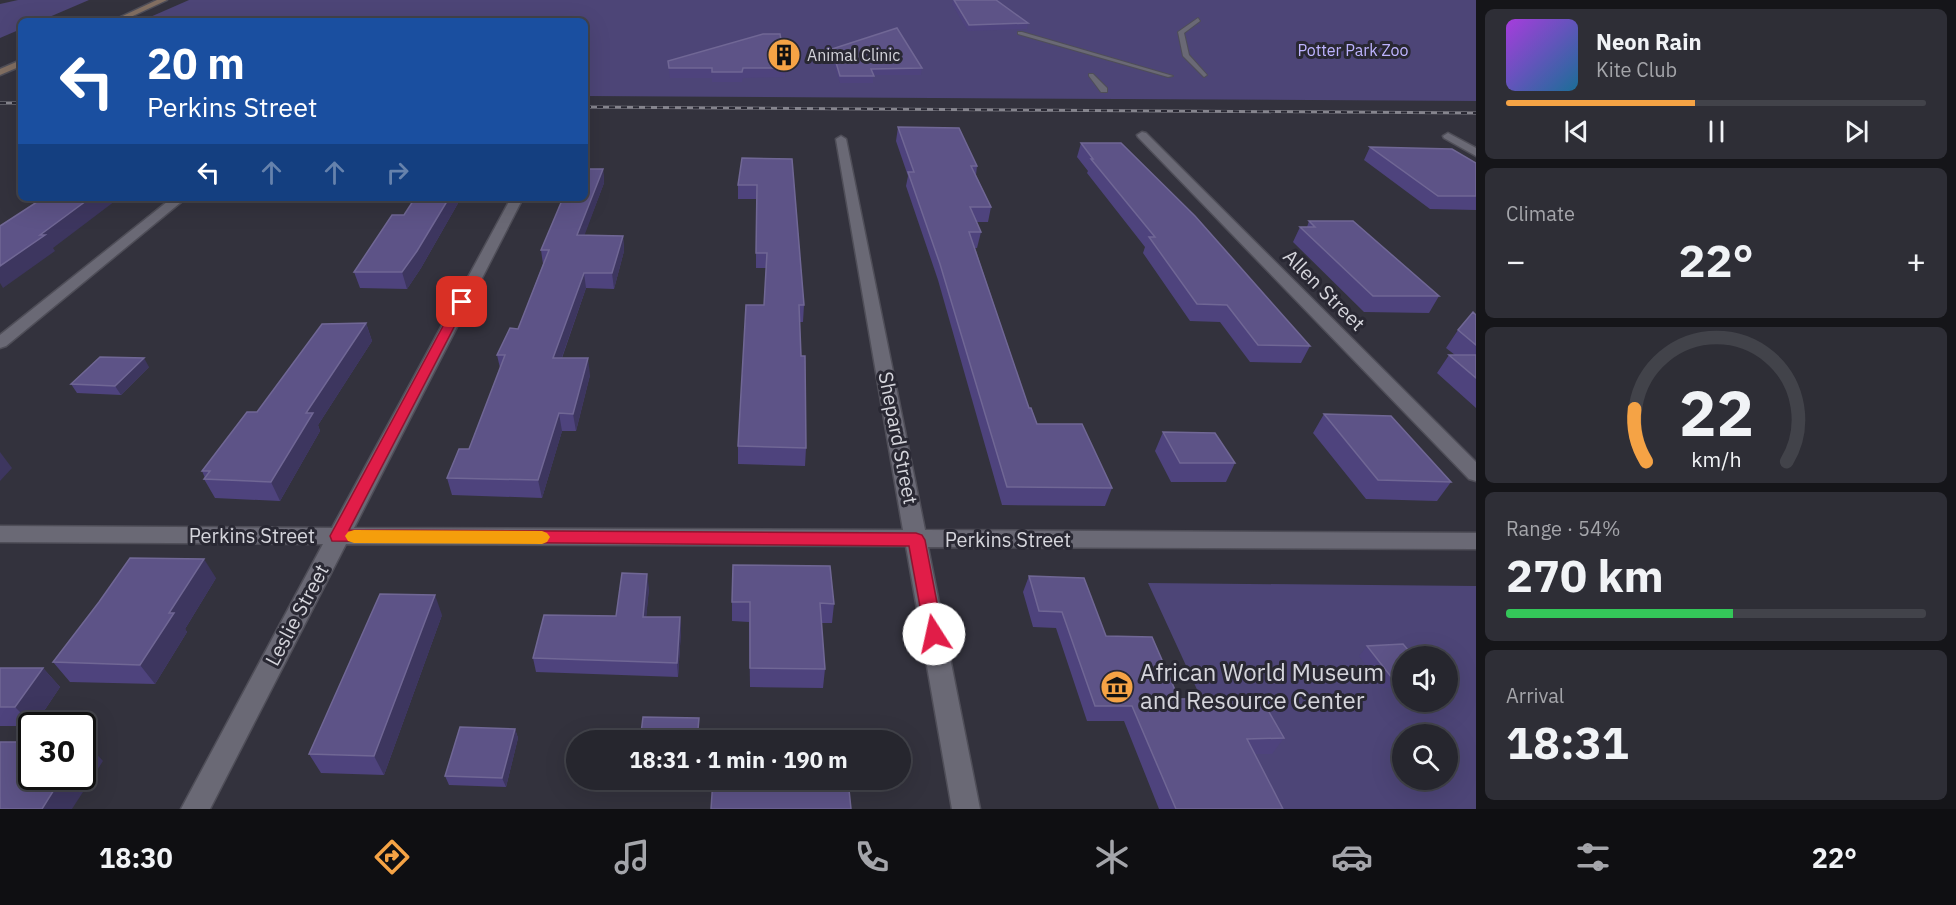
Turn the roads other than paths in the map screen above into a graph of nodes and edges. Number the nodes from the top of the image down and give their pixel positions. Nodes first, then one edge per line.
1 (163, 0) edge
2 (123, 18) edge
3 (1198, 20) dead end
4 (1020, 33) edge
5 (18, 64) edge
6 (0, 72) edge
7 (1091, 75) dead end
8 (1204, 75) dead end
9 (1170, 76) dead end
10 (1104, 90) dead end
11 (1142, 135) dead end
12 (1448, 136) dead end
13 (841, 139) dead end
14 (1476, 153) edge
15 (176, 201) edge
16 (515, 201) edge
17 (0, 343) edge
18 (1476, 474) edge
19 (0, 534) edge
20 (338, 536) junction
21 (916, 540) junction
22 (1476, 541) edge
23 (195, 809) edge
24 (966, 809) edge

1 - 2 street
3 - 8 lane
4 - 9 lane
5 - 6 street
7 - 10 lane
11 - 18 street, Allen Street
12 - 14 street
13 - 21 street, Shepard Street
15 - 17 street
16 - 20 street, Leslie Street
19 - 20 street, Perkins Street
20 - 21 street, Perkins Street
20 - 23 street, Leslie Street
21 - 22 street, Perkins Street
21 - 24 street, Shepard Street

